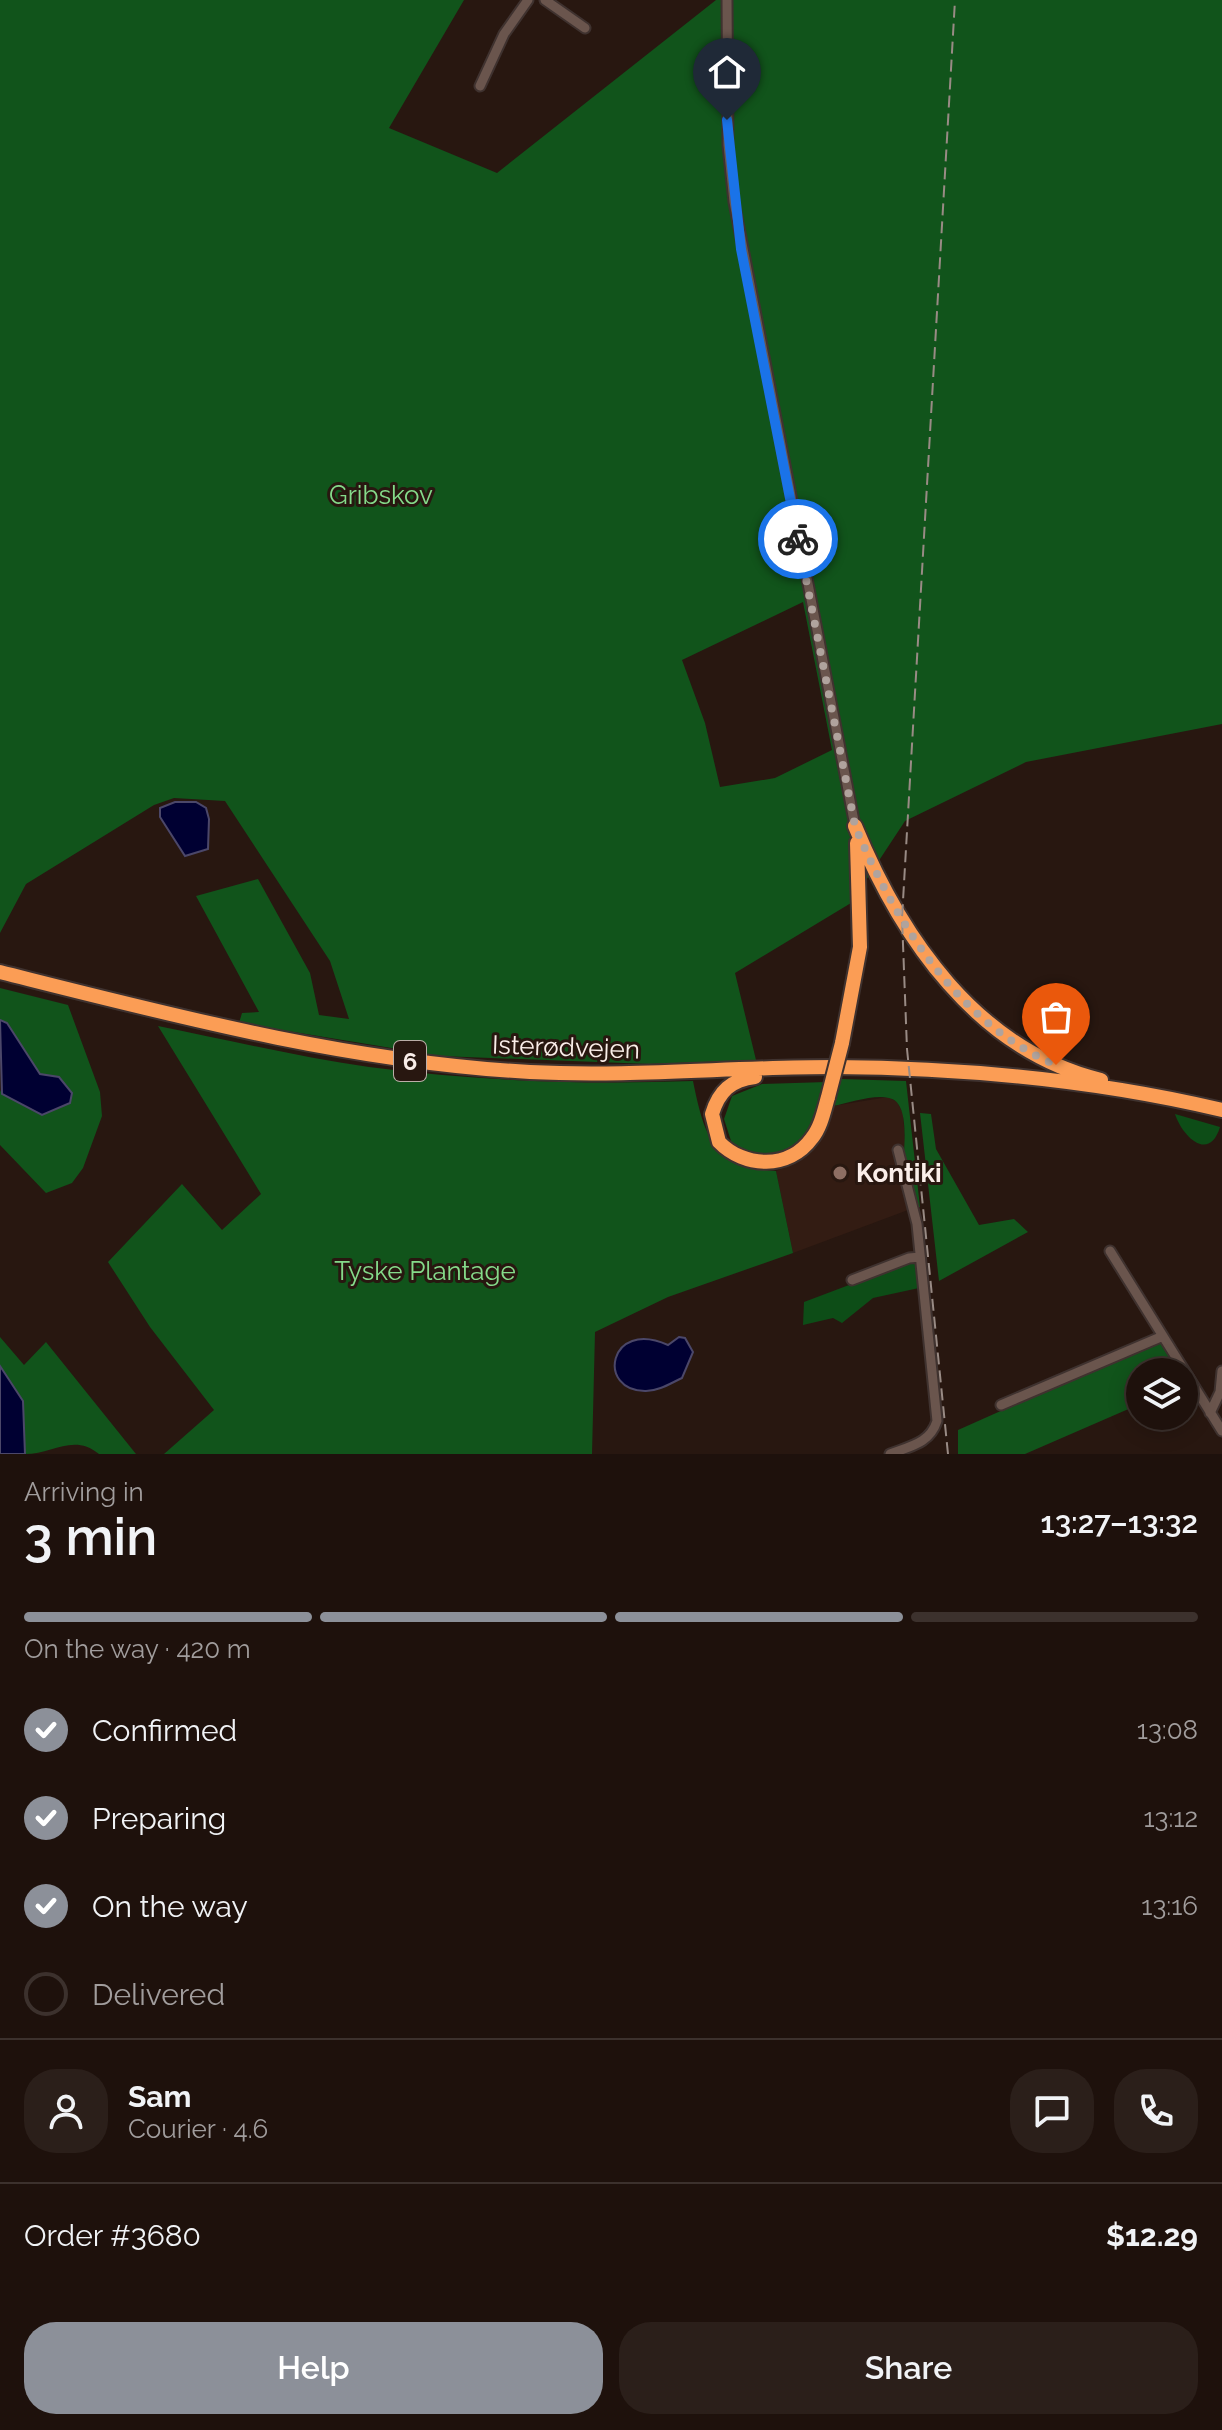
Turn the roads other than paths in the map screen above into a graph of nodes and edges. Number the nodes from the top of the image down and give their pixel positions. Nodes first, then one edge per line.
1 (528, 0) edge
2 (545, 0) edge
3 (727, 0) edge
4 (585, 28) dead end
5 (480, 86) dead end
6 (855, 826) junction
7 (0, 972) edge
8 (1060, 1082) junction
9 (1138, 1094) junction
10 (1179, 1099) junction
11 (1222, 1110) edge
12 (1222, 1118) edge
13 (898, 1150) dead end
14 (1110, 1251) dead end
15 (920, 1257) junction
16 (852, 1280) dead end
17 (1163, 1336) junction
18 (1222, 1371) edge
19 (1001, 1405) dead end
20 (1210, 1413) junction
21 (1222, 1431) edge
22 (890, 1454) edge

1 - 5 street
2 - 4 street
3 - 6 street
6 - 8 highway, bridge
6 - 10 highway
7 - 8 highway, Isterødvejen / 6
8 - 9 highway, Isterødvejen / 6
9 - 10 highway, Isterødvejen / 6
9 - 12 highway, Isterødvejen
10 - 11 highway, Isterødvejen / 6
13 - 15 street
14 - 17 street
15 - 16 street
15 - 22 street
17 - 19 street
17 - 20 street
18 - 20 street
20 - 21 street

